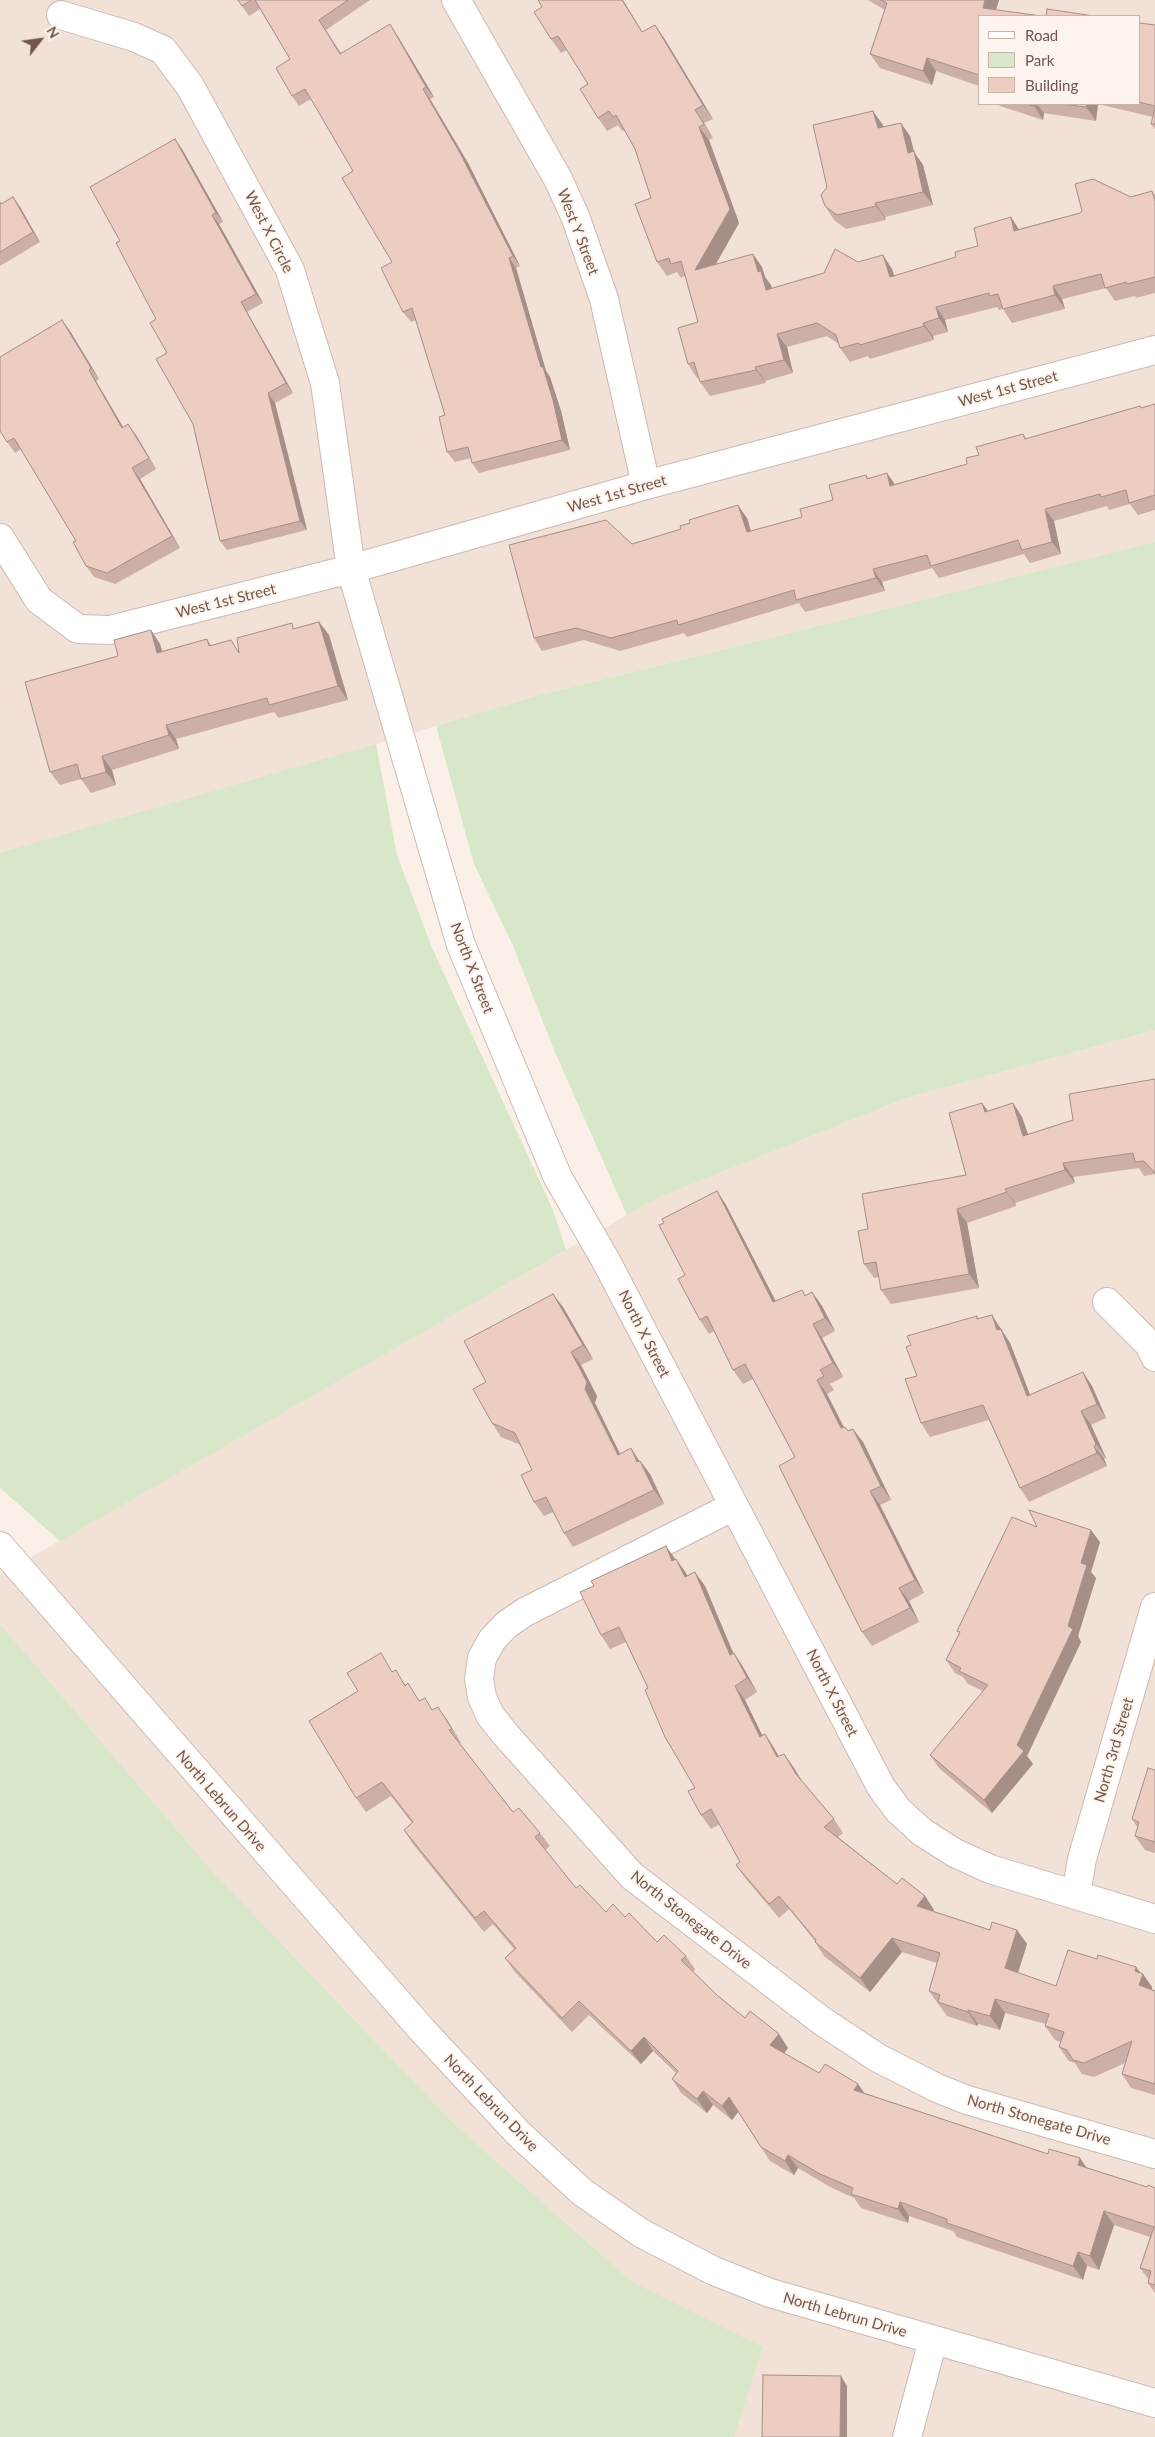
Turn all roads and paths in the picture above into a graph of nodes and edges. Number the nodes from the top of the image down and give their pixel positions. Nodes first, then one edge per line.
1 (456, 0) edge
2 (61, 15) dead end
3 (1155, 350) edge
4 (646, 485) junction
5 (0, 538) edge
6 (351, 569) junction
7 (1107, 1302) dead end
8 (1155, 1358) edge
9 (734, 1506) junction
10 (0, 1546) edge
11 (1155, 1607) edge
12 (1076, 1894) junction
13 (1155, 1919) edge
14 (1155, 2154) edge
15 (933, 2340) junction
16 (1155, 2403) edge
17 (906, 2437) edge

1 - 4 street, West Y Street
2 - 6 street, West X Circle
3 - 4 street, West 1st Street
4 - 6 street, West 1st Street
5 - 6 street, West 1st Street
6 - 9 street, North X Street
7 - 8 street
9 - 12 street, North X Street
9 - 14 street, North Stonegate Drive
10 - 15 street, North Lebrun Drive
11 - 12 street, North 3rd Street
12 - 13 street, North X Street
15 - 16 street, North Lebrun Drive
15 - 17 street

